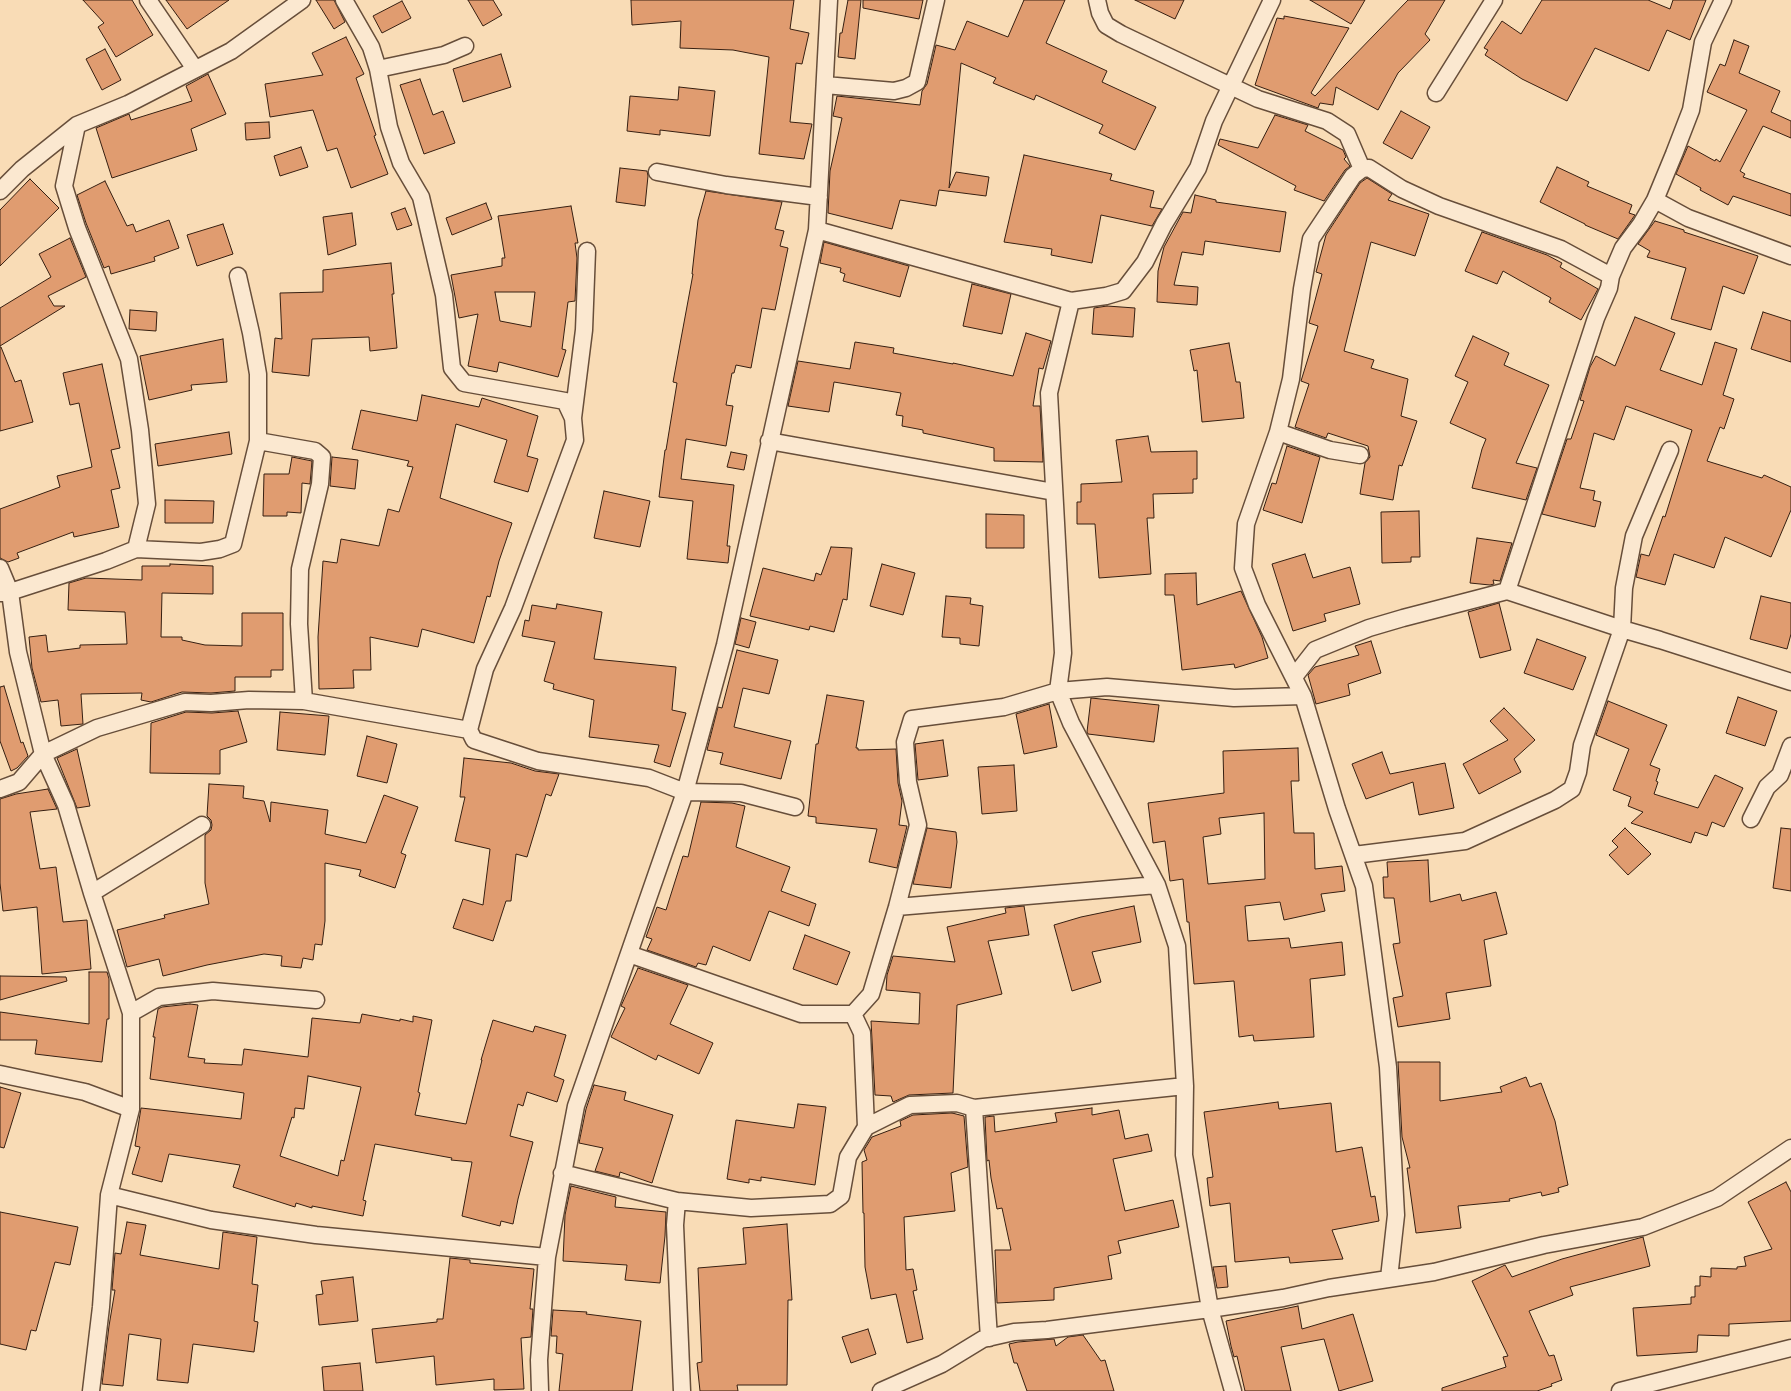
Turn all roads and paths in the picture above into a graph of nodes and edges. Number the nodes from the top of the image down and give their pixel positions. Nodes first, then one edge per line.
1 (148, 0) edge
2 (302, 0) edge
3 (344, 0) edge
4 (829, 0) edge
5 (936, 0) edge
6 (1097, 0) edge
7 (1272, 0) edge
8 (1494, 0) edge
9 (1723, 0) edge
10 (465, 46) dead end
11 (195, 69) junction
12 (378, 69) junction
13 (825, 85) junction
14 (1231, 88) junction
15 (1436, 94) dead end
16 (77, 125) junction
17 (1362, 169) junction
18 (657, 172) dead end
19 (0, 191) edge
20 (819, 197) junction
21 (1655, 200) junction
22 (816, 230) junction
23 (587, 251) dead end
24 (1791, 256) edge
25 (238, 276) dead end
26 (1611, 276) junction
27 (1071, 301) junction
28 (573, 418) junction
29 (1278, 432) junction
30 (258, 441) junction
31 (770, 441) junction
32 (1670, 450) dead end
33 (1360, 455) dead end
34 (1054, 492) junction
35 (136, 549) junction
36 (0, 568) edge
37 (1506, 591) junction
38 (5, 592) edge
39 (1622, 629) junction
40 (1294, 677) junction
41 (1791, 682) edge
42 (1058, 691) junction
43 (1303, 696) junction
44 (304, 701) junction
45 (470, 730) junction
46 (1791, 746) edge
47 (43, 754) junction
48 (0, 789) edge
49 (685, 792) junction
50 (795, 807) dead end
51 (1752, 819) dead end
52 (202, 825) dead end
53 (1354, 855) junction
54 (1157, 885) junction
55 (92, 893) junction
56 (897, 907) junction
57 (629, 954) junction
58 (316, 1000) dead end
59 (131, 1013) junction
60 (853, 1014) junction
61 (0, 1074) edge
62 (1185, 1086) junction
63 (974, 1108) junction
64 (131, 1109) junction
65 (866, 1127) junction
66 (1791, 1148) edge
67 (562, 1173) junction
68 (109, 1195) junction
69 (677, 1201) junction
70 (547, 1257) junction
71 (1389, 1278) junction
72 (1210, 1309) junction
73 (989, 1338) junction
74 (1791, 1348) edge
75 (91, 1391) edge
76 (540, 1391) edge
77 (682, 1391) edge
78 (881, 1391) edge
79 (1233, 1391) edge
80 (1620, 1391) edge

1 - 11 street
2 - 11 street
3 - 12 street
4 - 13 street
5 - 13 street
6 - 14 street
7 - 14 street
8 - 15 street
9 - 21 street
10 - 12 street
11 - 16 street
12 - 28 street
13 - 20 street
14 - 17 street
14 - 27 street
16 - 19 street
16 - 35 street
17 - 26 street
17 - 29 street
18 - 20 street
20 - 22 street
21 - 24 street
21 - 26 street
22 - 27 street
22 - 31 street
23 - 28 street
25 - 30 street
26 - 37 street
27 - 34 street
28 - 45 street
29 - 33 street
29 - 40 street
30 - 35 street
30 - 44 street
31 - 34 street
31 - 49 street
32 - 39 street
34 - 42 street
35 - 38 street
36 - 38 street
37 - 39 street
37 - 40 street
38 - 47 street
39 - 41 street
39 - 53 street
40 - 43 street
42 - 43 street
42 - 54 street
42 - 56 street
43 - 53 street
44 - 45 street
44 - 47 street
45 - 49 street
46 - 51 street
47 - 48 street
47 - 55 street
49 - 50 street
49 - 57 street
52 - 55 street
53 - 71 street
54 - 56 street
54 - 62 street
55 - 59 street
56 - 60 street
57 - 60 street
57 - 67 street
58 - 59 street
59 - 64 street
60 - 65 street
61 - 64 street
62 - 63 street
62 - 72 street
63 - 65 street
63 - 73 street
64 - 68 street
65 - 69 street
66 - 71 street
67 - 69 street
67 - 70 street
68 - 70 street
68 - 75 street
69 - 77 street
70 - 76 street
71 - 72 street
72 - 73 street
72 - 79 street
73 - 78 street
74 - 80 street

